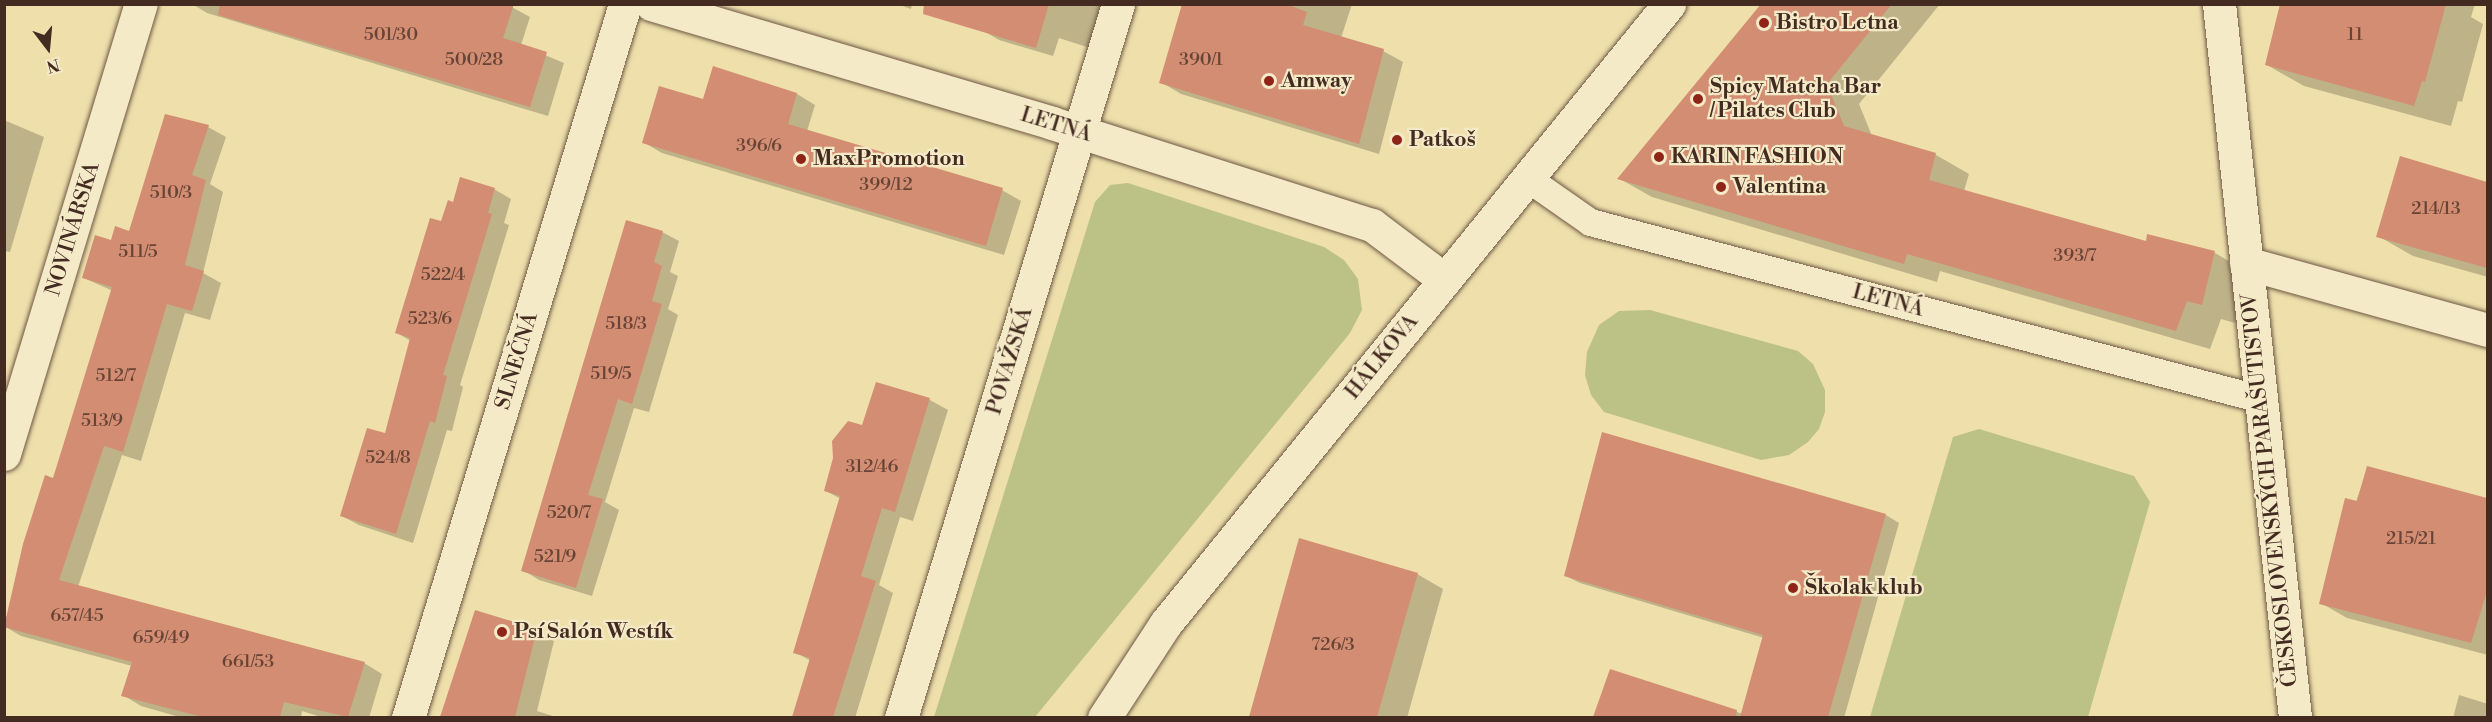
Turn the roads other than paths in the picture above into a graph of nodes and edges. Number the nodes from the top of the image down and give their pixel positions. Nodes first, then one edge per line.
1 (141, 4) edge
2 (625, 4) edge
3 (651, 4) edge
4 (1118, 4) edge
5 (1669, 4) edge
6 (2218, 4) edge
7 (1080, 132) junction
8 (1527, 177) junction
9 (2246, 263) junction
10 (1445, 280) junction
11 (2487, 330) edge
12 (2261, 399) junction
13 (4, 454) edge
14 (408, 717) edge
15 (901, 717) edge
16 (1104, 717) edge
17 (2295, 717) edge

1 - 13 street, NOVINÁRSKA
2 - 14 street, SLNEČNÁ
3 - 7 street, LETNÁ
4 - 7 street, POVAŽSKÁ
5 - 8 street, HÁLKOVA
6 - 9 street, ČESKOSLOVENSKÝCH PARAŠUTISTOV
7 - 10 street, LETNÁ
7 - 15 street, POVAŽSKÁ
8 - 10 street, HÁLKOVA
8 - 12 lane, LETNÁ
9 - 11 street, ČESKOSLOVENSKÝCH PARAŠUTISTOV
9 - 12 street, ČESKOSLOVENSKÝCH PARAŠUTISTOV
10 - 16 street, HÁLKOVA
12 - 17 street, ČESKOSLOVENSKÝCH PARAŠUTISTOV

